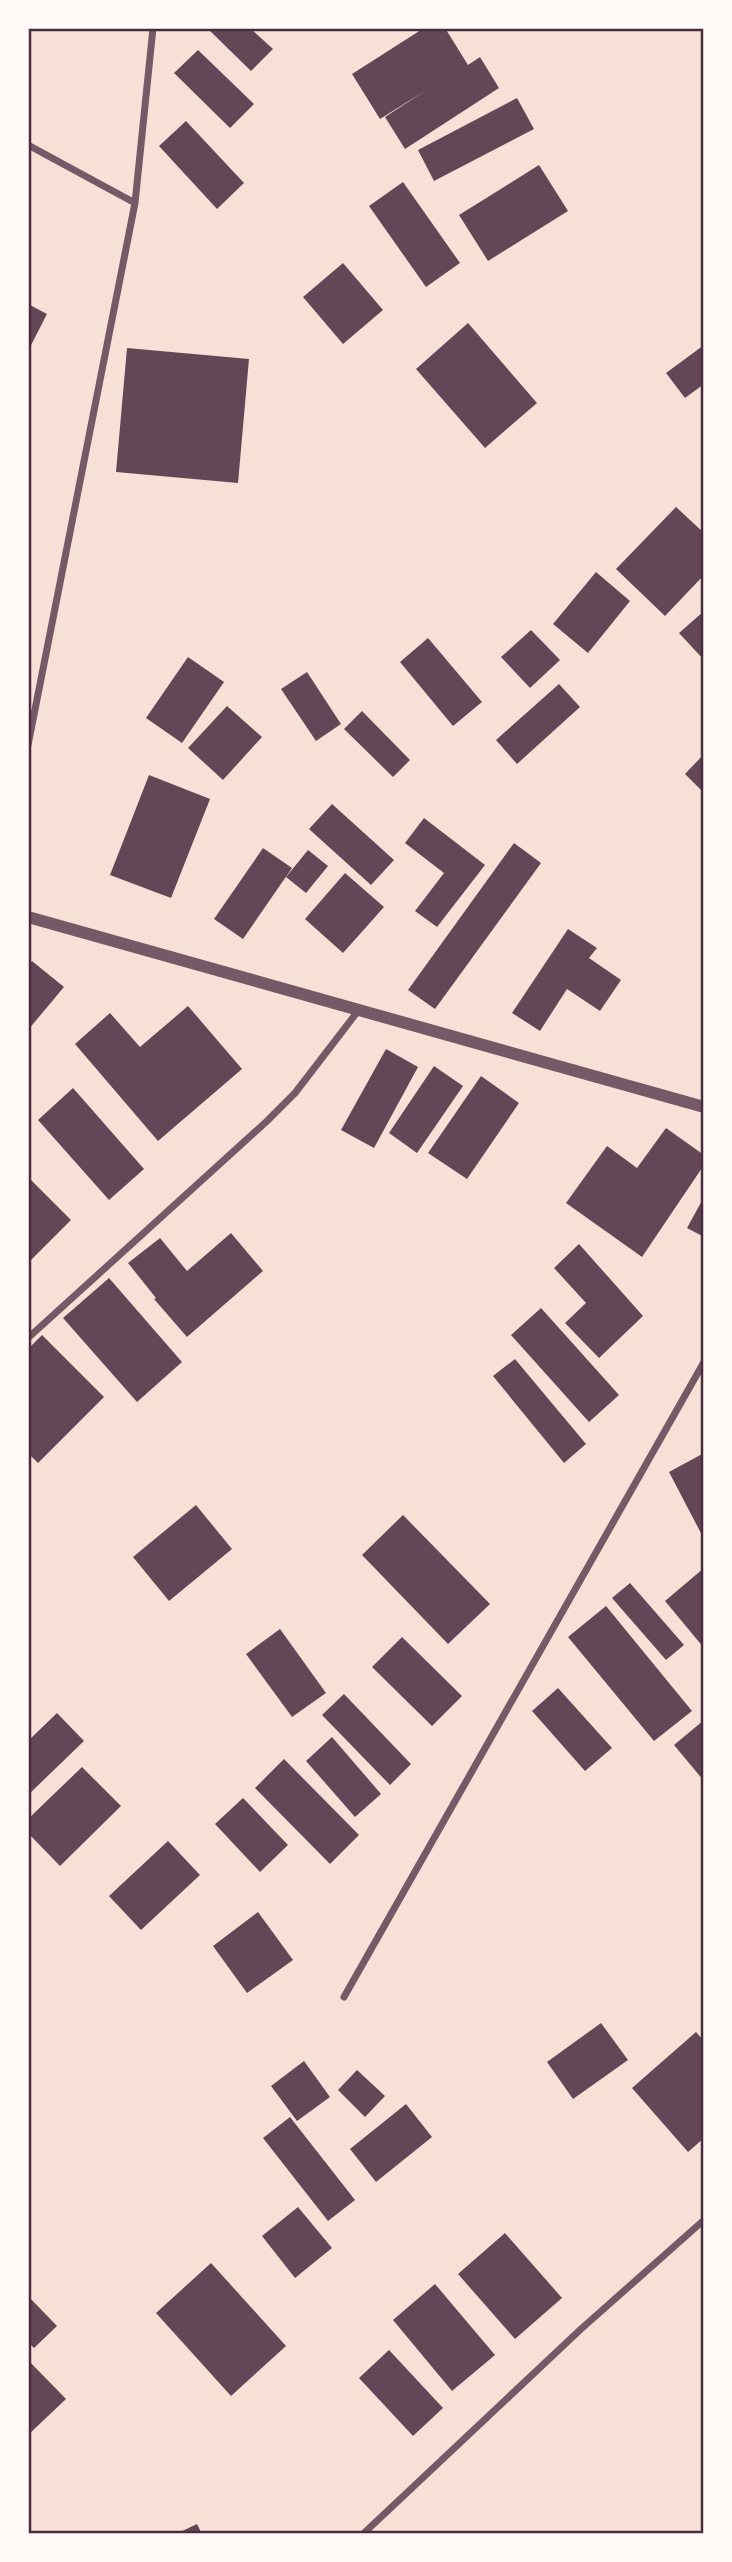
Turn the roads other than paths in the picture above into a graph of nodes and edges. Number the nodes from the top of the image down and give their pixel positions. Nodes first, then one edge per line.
1 (153, 28) edge
2 (28, 145) edge
3 (135, 203) junction
4 (28, 745) edge
5 (28, 917) edge
6 (358, 1012) junction
7 (704, 1107) edge
8 (28, 1338) edge
9 (704, 1362) edge
10 (344, 1997) dead end
11 (704, 2220) edge
12 (363, 2534) edge

1 - 3 street
2 - 3 street
3 - 4 street
5 - 6 street
6 - 7 street
6 - 8 street
9 - 10 street
11 - 12 street

